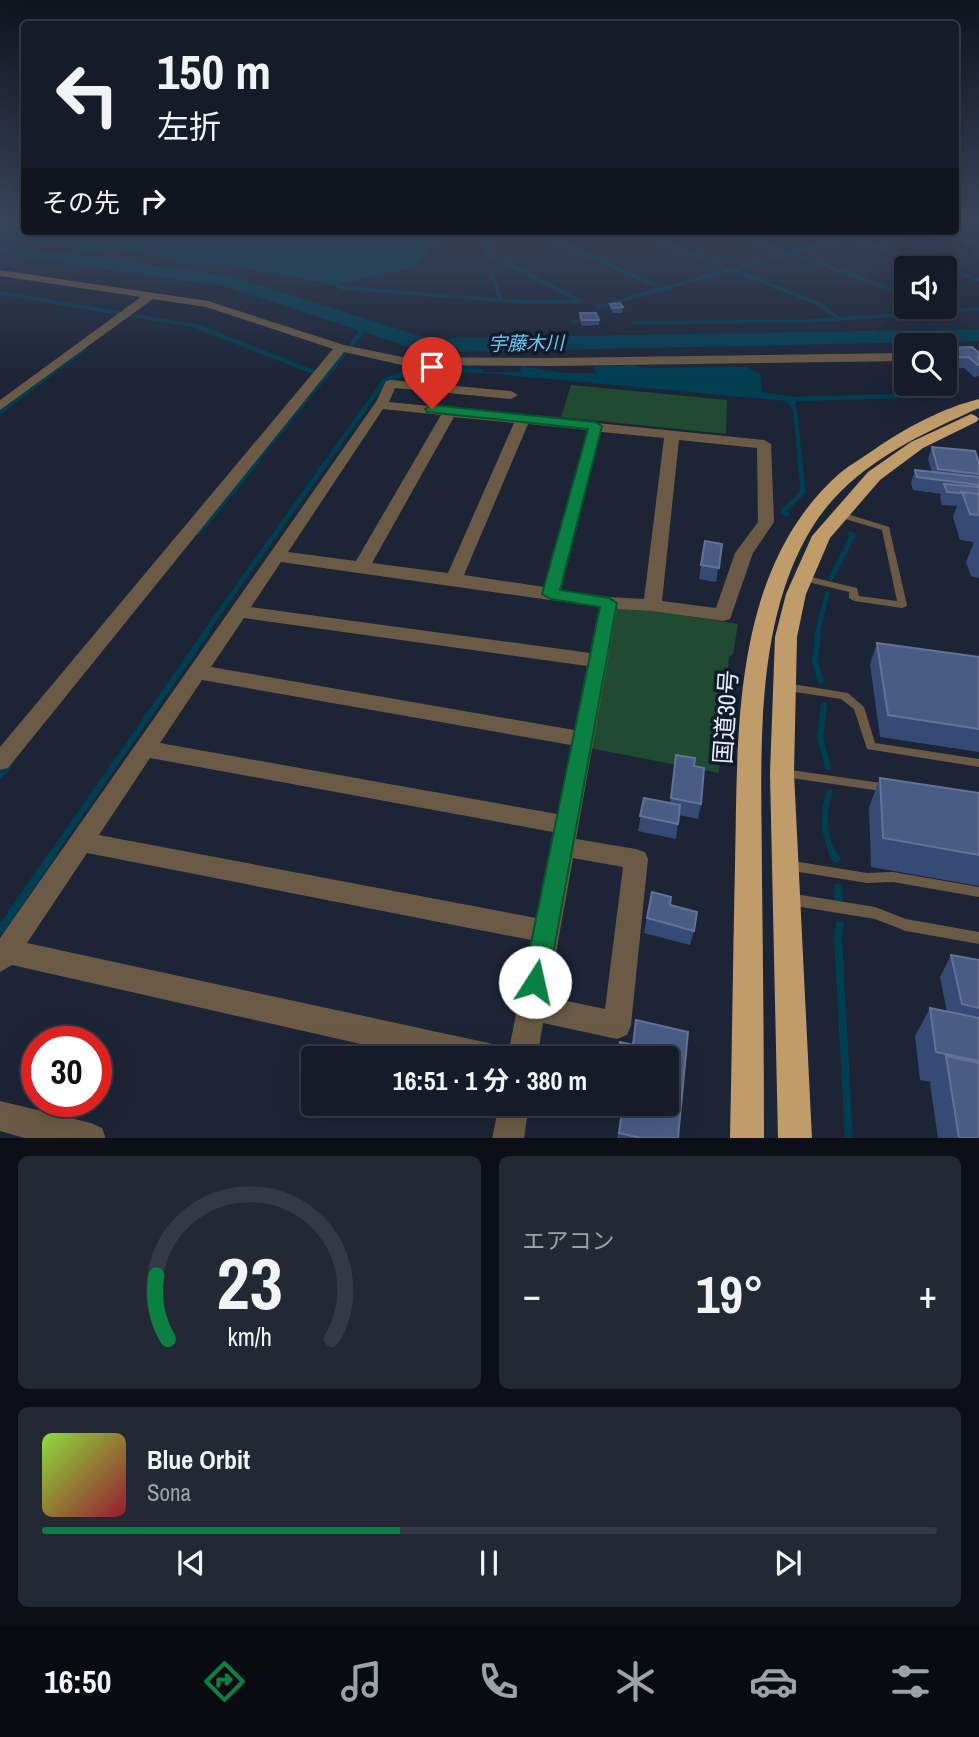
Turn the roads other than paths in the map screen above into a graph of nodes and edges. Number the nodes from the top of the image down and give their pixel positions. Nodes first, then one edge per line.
1 (0, 273) edge
2 (153, 294) junction
3 (341, 348) junction
4 (894, 357) edge
5 (467, 375) junction
6 (511, 395) dead end
7 (979, 404) edge
8 (382, 405) junction
9 (0, 406) edge
10 (450, 411) junction
11 (979, 416) edge
12 (523, 419) junction
13 (595, 426) junction
14 (672, 434) junction
15 (838, 514) junction
16 (277, 556) junction
17 (361, 567) junction
18 (803, 578) junction
19 (454, 579) junction
20 (551, 594) junction
21 (609, 603) junction
22 (652, 605) junction
23 (239, 611) junction
24 (597, 661) junction
25 (197, 672) junction
26 (785, 687) junction
27 (582, 740) junction
28 (145, 749) junction
29 (0, 762) edge
30 (979, 763) edge
31 (782, 773) junction
32 (900, 790) edge
33 (563, 836) junction
34 (81, 842) junction
35 (785, 864) junction
36 (979, 892) edge
37 (787, 899) junction
38 (544, 931) junction
39 (979, 938) edge
40 (3, 955) edge
41 (531, 1007) junction
42 (432, 1046) edge
43 (524, 1046) edge
44 (0, 1116) edge
45 (512, 1116) edge
46 (87, 1138) edge
47 (508, 1138) edge
48 (747, 1138) edge
49 (795, 1138) edge

1 - 2 street
2 - 3 street
2 - 9 street
3 - 5 street
3 - 29 street
4 - 5 street
5 - 6 street
5 - 8 street
7 - 48 highway, 国道30号
8 - 10 street
8 - 16 street
10 - 12 street
10 - 17 street
11 - 15 highway
12 - 13 street
12 - 19 street
13 - 14 street
13 - 20 street
14 - 22 street
14 - 22 street
15 - 18 highway
15 - 18 lane
16 - 17 street
16 - 23 street
17 - 19 street
18 - 26 highway
19 - 20 street
20 - 21 street
21 - 22 street
21 - 24 street
23 - 24 street
23 - 25 street
24 - 27 street
25 - 27 street
25 - 28 street
26 - 30 lane
26 - 31 highway
27 - 33 street
28 - 33 street
28 - 34 street
31 - 32 lane
31 - 35 highway
33 - 38 street
33 - 41 street
34 - 38 street
34 - 40 street
35 - 36 lane
35 - 37 highway
37 - 39 lane
37 - 49 highway
38 - 41 street
40 - 42 street
41 - 43 street
44 - 46 street
45 - 47 street

